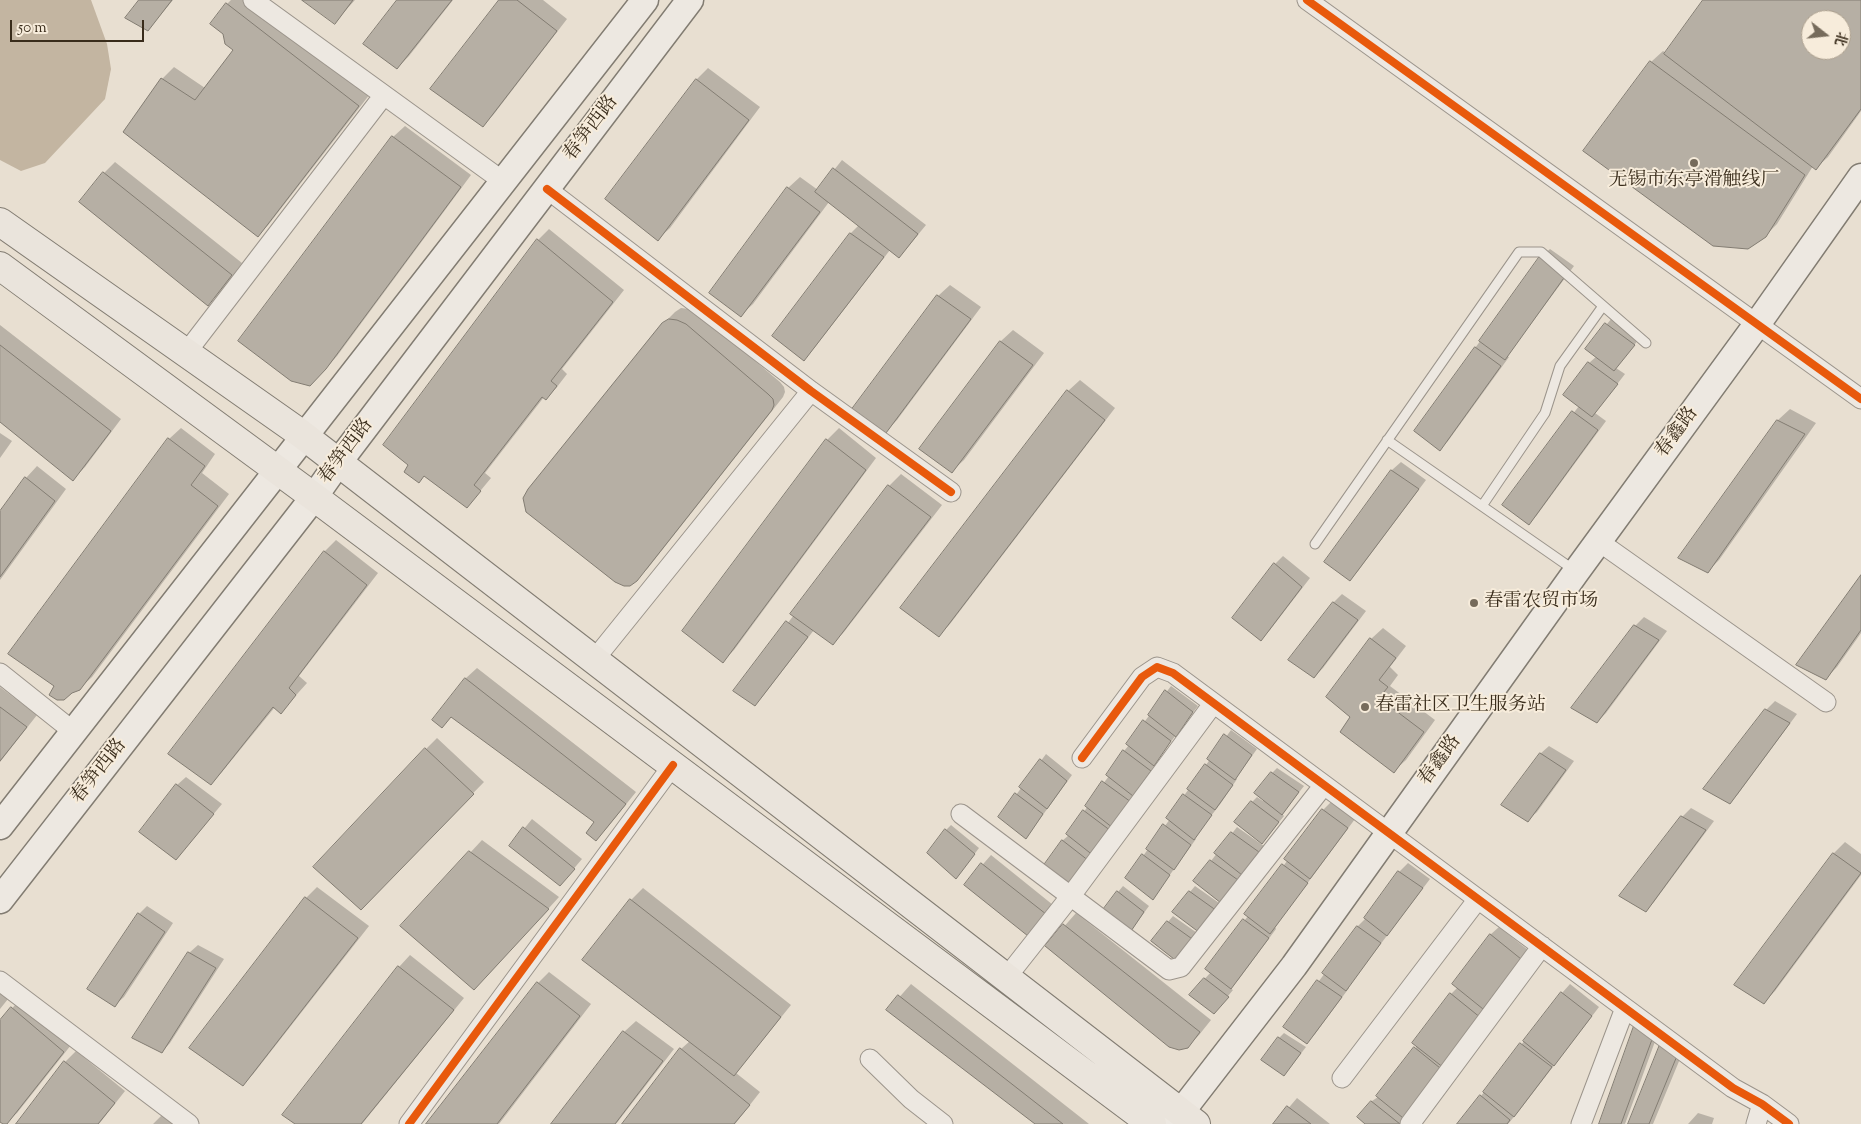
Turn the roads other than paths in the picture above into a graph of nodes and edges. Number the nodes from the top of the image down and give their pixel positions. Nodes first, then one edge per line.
1 (253, 0) edge
2 (646, 0) edge
3 (690, 0) edge
4 (1307, 0) edge
5 (384, 95) junction
6 (1861, 177) edge
7 (504, 182) junction
8 (547, 189) junction
9 (1861, 207) edge
10 (0, 222) edge
11 (0, 266) edge
12 (1604, 306) junction
13 (1764, 328) junction
14 (1646, 343) dead end
15 (186, 353) junction
16 (811, 391) junction
17 (1861, 398) edge
18 (304, 437) junction
19 (1387, 440) junction
20 (338, 463) junction
21 (278, 470) junction
22 (951, 492) dead end
23 (314, 496) junction
24 (1482, 506) junction
25 (1315, 544) dead end
26 (1604, 546) junction
27 (1576, 572) junction
28 (594, 660) junction
29 (0, 673) edge
30 (1826, 702) dead end
31 (1214, 704) junction
32 (74, 732) junction
33 (1082, 758) dead end
34 (673, 766) junction
35 (1324, 785) junction
36 (961, 814) dead end
37 (0, 826) edge
38 (1396, 838) junction
39 (1070, 897) junction
40 (1478, 899) junction
41 (0, 900) edge
42 (1542, 946) junction
43 (1006, 978) junction
44 (0, 981) edge
45 (1625, 1008) junction
46 (870, 1059) dead end
47 (1342, 1078) dead end
48 (1762, 1104) junction
49 (1184, 1119) edge
50 (189, 1124) edge
51 (409, 1124) edge
52 (943, 1124) edge
53 (1152, 1124) edge
54 (1410, 1124) edge
55 (1581, 1124) edge
56 (1756, 1124) edge
57 (1789, 1124) edge

1 - 5 street
2 - 7 main road, 春笋西路
3 - 8 main road, 春笋西路
4 - 13 street
5 - 7 street
5 - 15 street
6 - 13 main road, 春鑫路
7 - 18 main road, 春笋西路
8 - 16 street
8 - 20 main road, 春笋西路
9 - 13 main road, 春鑫路
10 - 15 main road
11 - 21 main road
12 - 14 lane
12 - 19 lane
12 - 24 lane
13 - 17 street
13 - 26 main road, 春鑫路
15 - 18 main road
16 - 22 street
16 - 28 street
18 - 20 main road
18 - 21 main road, 春笋西路
19 - 24 lane
19 - 25 lane
20 - 23 main road, 春笋西路
20 - 28 main road
21 - 23 main road
21 - 32 main road, 春笋西路
23 - 34 main road
23 - 41 main road, 春笋西路
24 - 27 lane
26 - 27 main road, 春鑫路
26 - 30 street
26 - 38 main road, 春鑫路
27 - 38 main road, 春鑫路
28 - 43 main road
29 - 32 street
31 - 33 street
31 - 35 street
31 - 39 street
32 - 37 main road, 春笋西路
34 - 51 street
34 - 53 main road
35 - 38 street
35 - 39 street
36 - 39 street
38 - 40 street
38 - 49 main road, 春鑫路
39 - 43 street
40 - 42 street
40 - 47 street
42 - 45 street
42 - 54 street
43 - 49 main road
44 - 50 street
45 - 48 street
45 - 55 street
46 - 52 street
48 - 56 street
48 - 57 street

